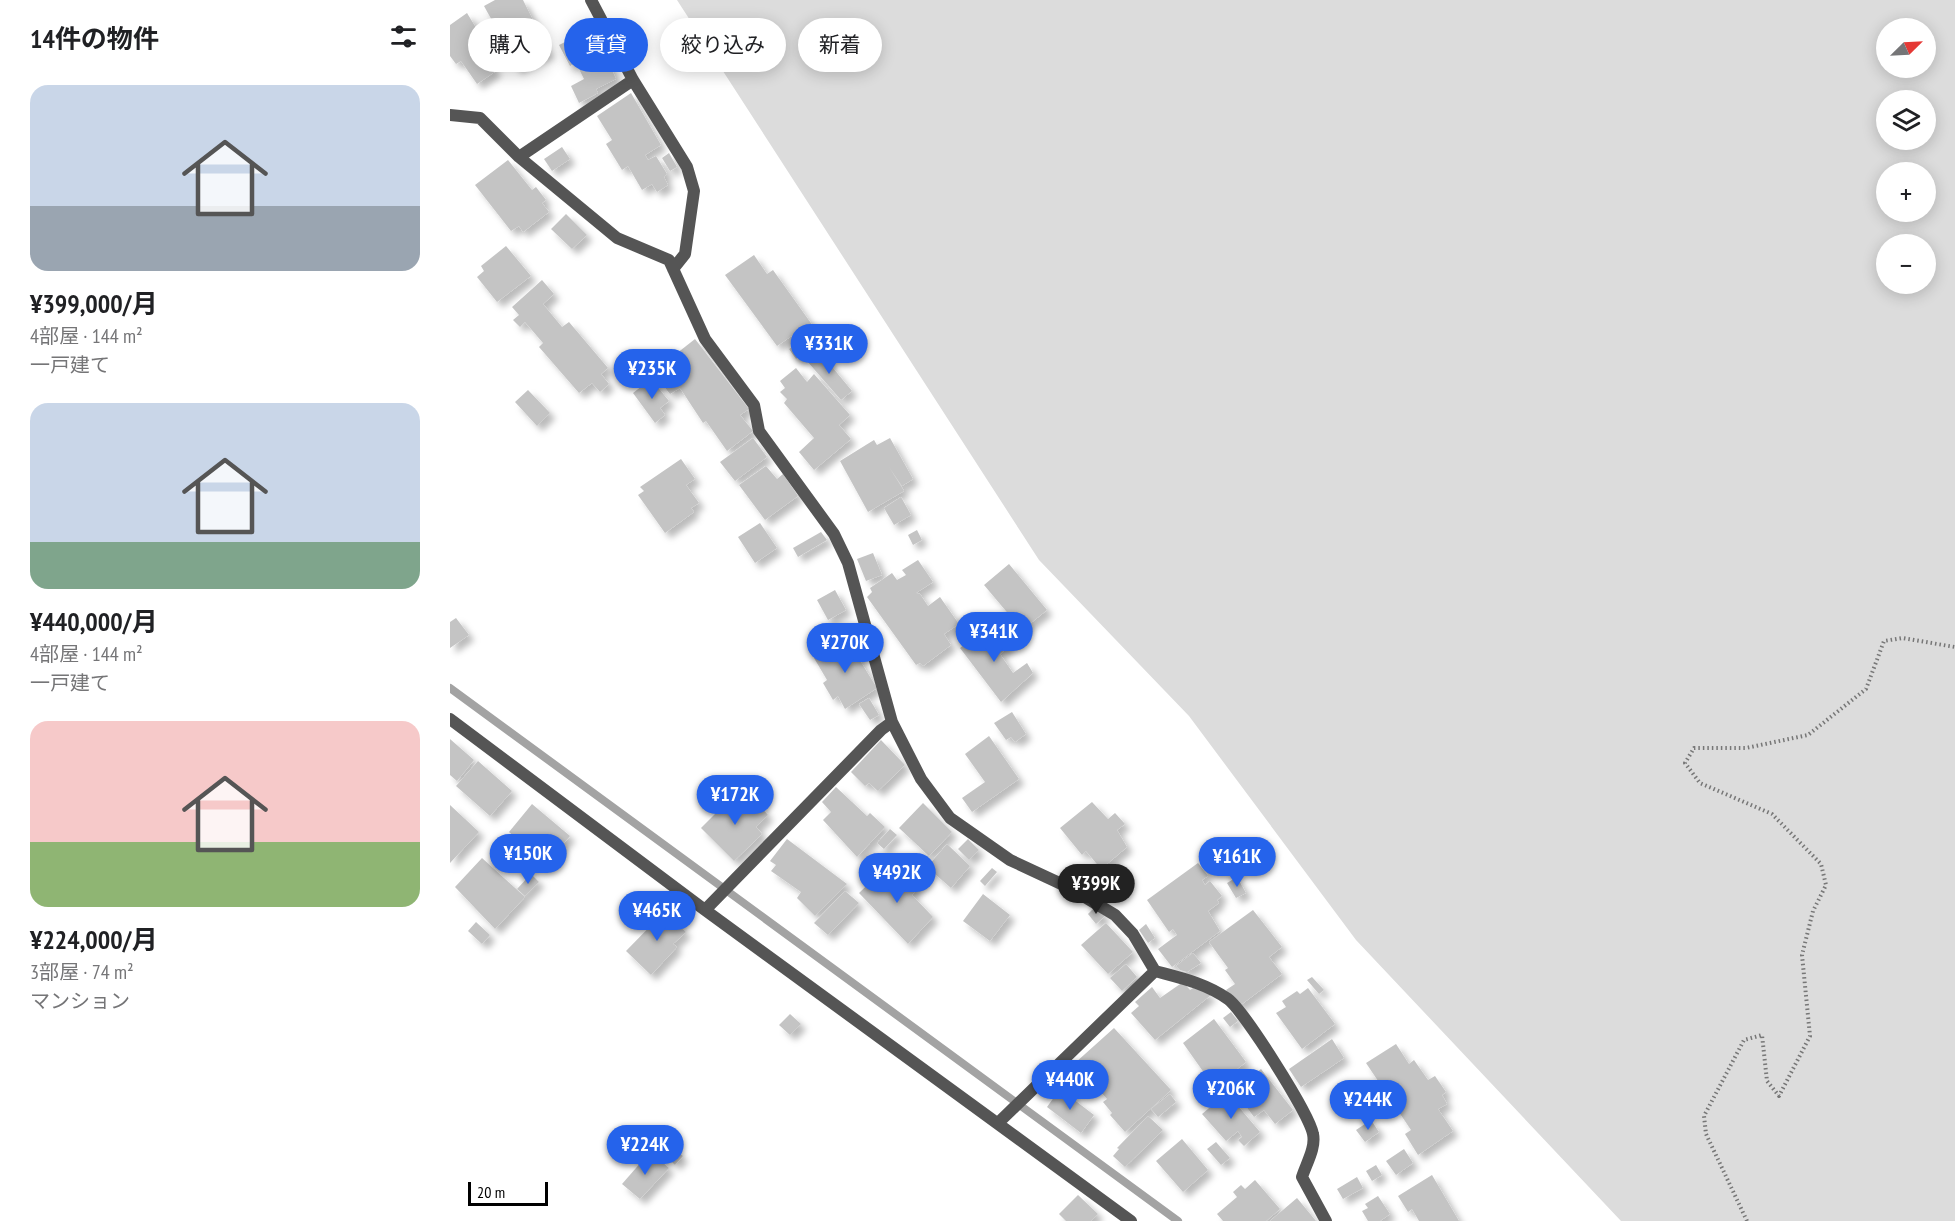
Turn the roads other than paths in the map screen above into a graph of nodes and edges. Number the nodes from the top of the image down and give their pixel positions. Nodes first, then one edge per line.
1 (591, 0) edge
2 (633, 80) junction
3 (450, 115) edge
4 (519, 157) junction
5 (673, 269) junction
6 (450, 719) edge
7 (892, 722) junction
8 (705, 910) junction
9 (1155, 971) junction
10 (998, 1123) junction
11 (1131, 1221) edge
12 (1326, 1221) edge

1 - 2 street
2 - 4 street
2 - 5 street
3 - 4 street
4 - 5 street
5 - 7 street
6 - 8 street
7 - 8 street
7 - 9 street
8 - 10 street
9 - 10 street
9 - 12 street
10 - 11 street

